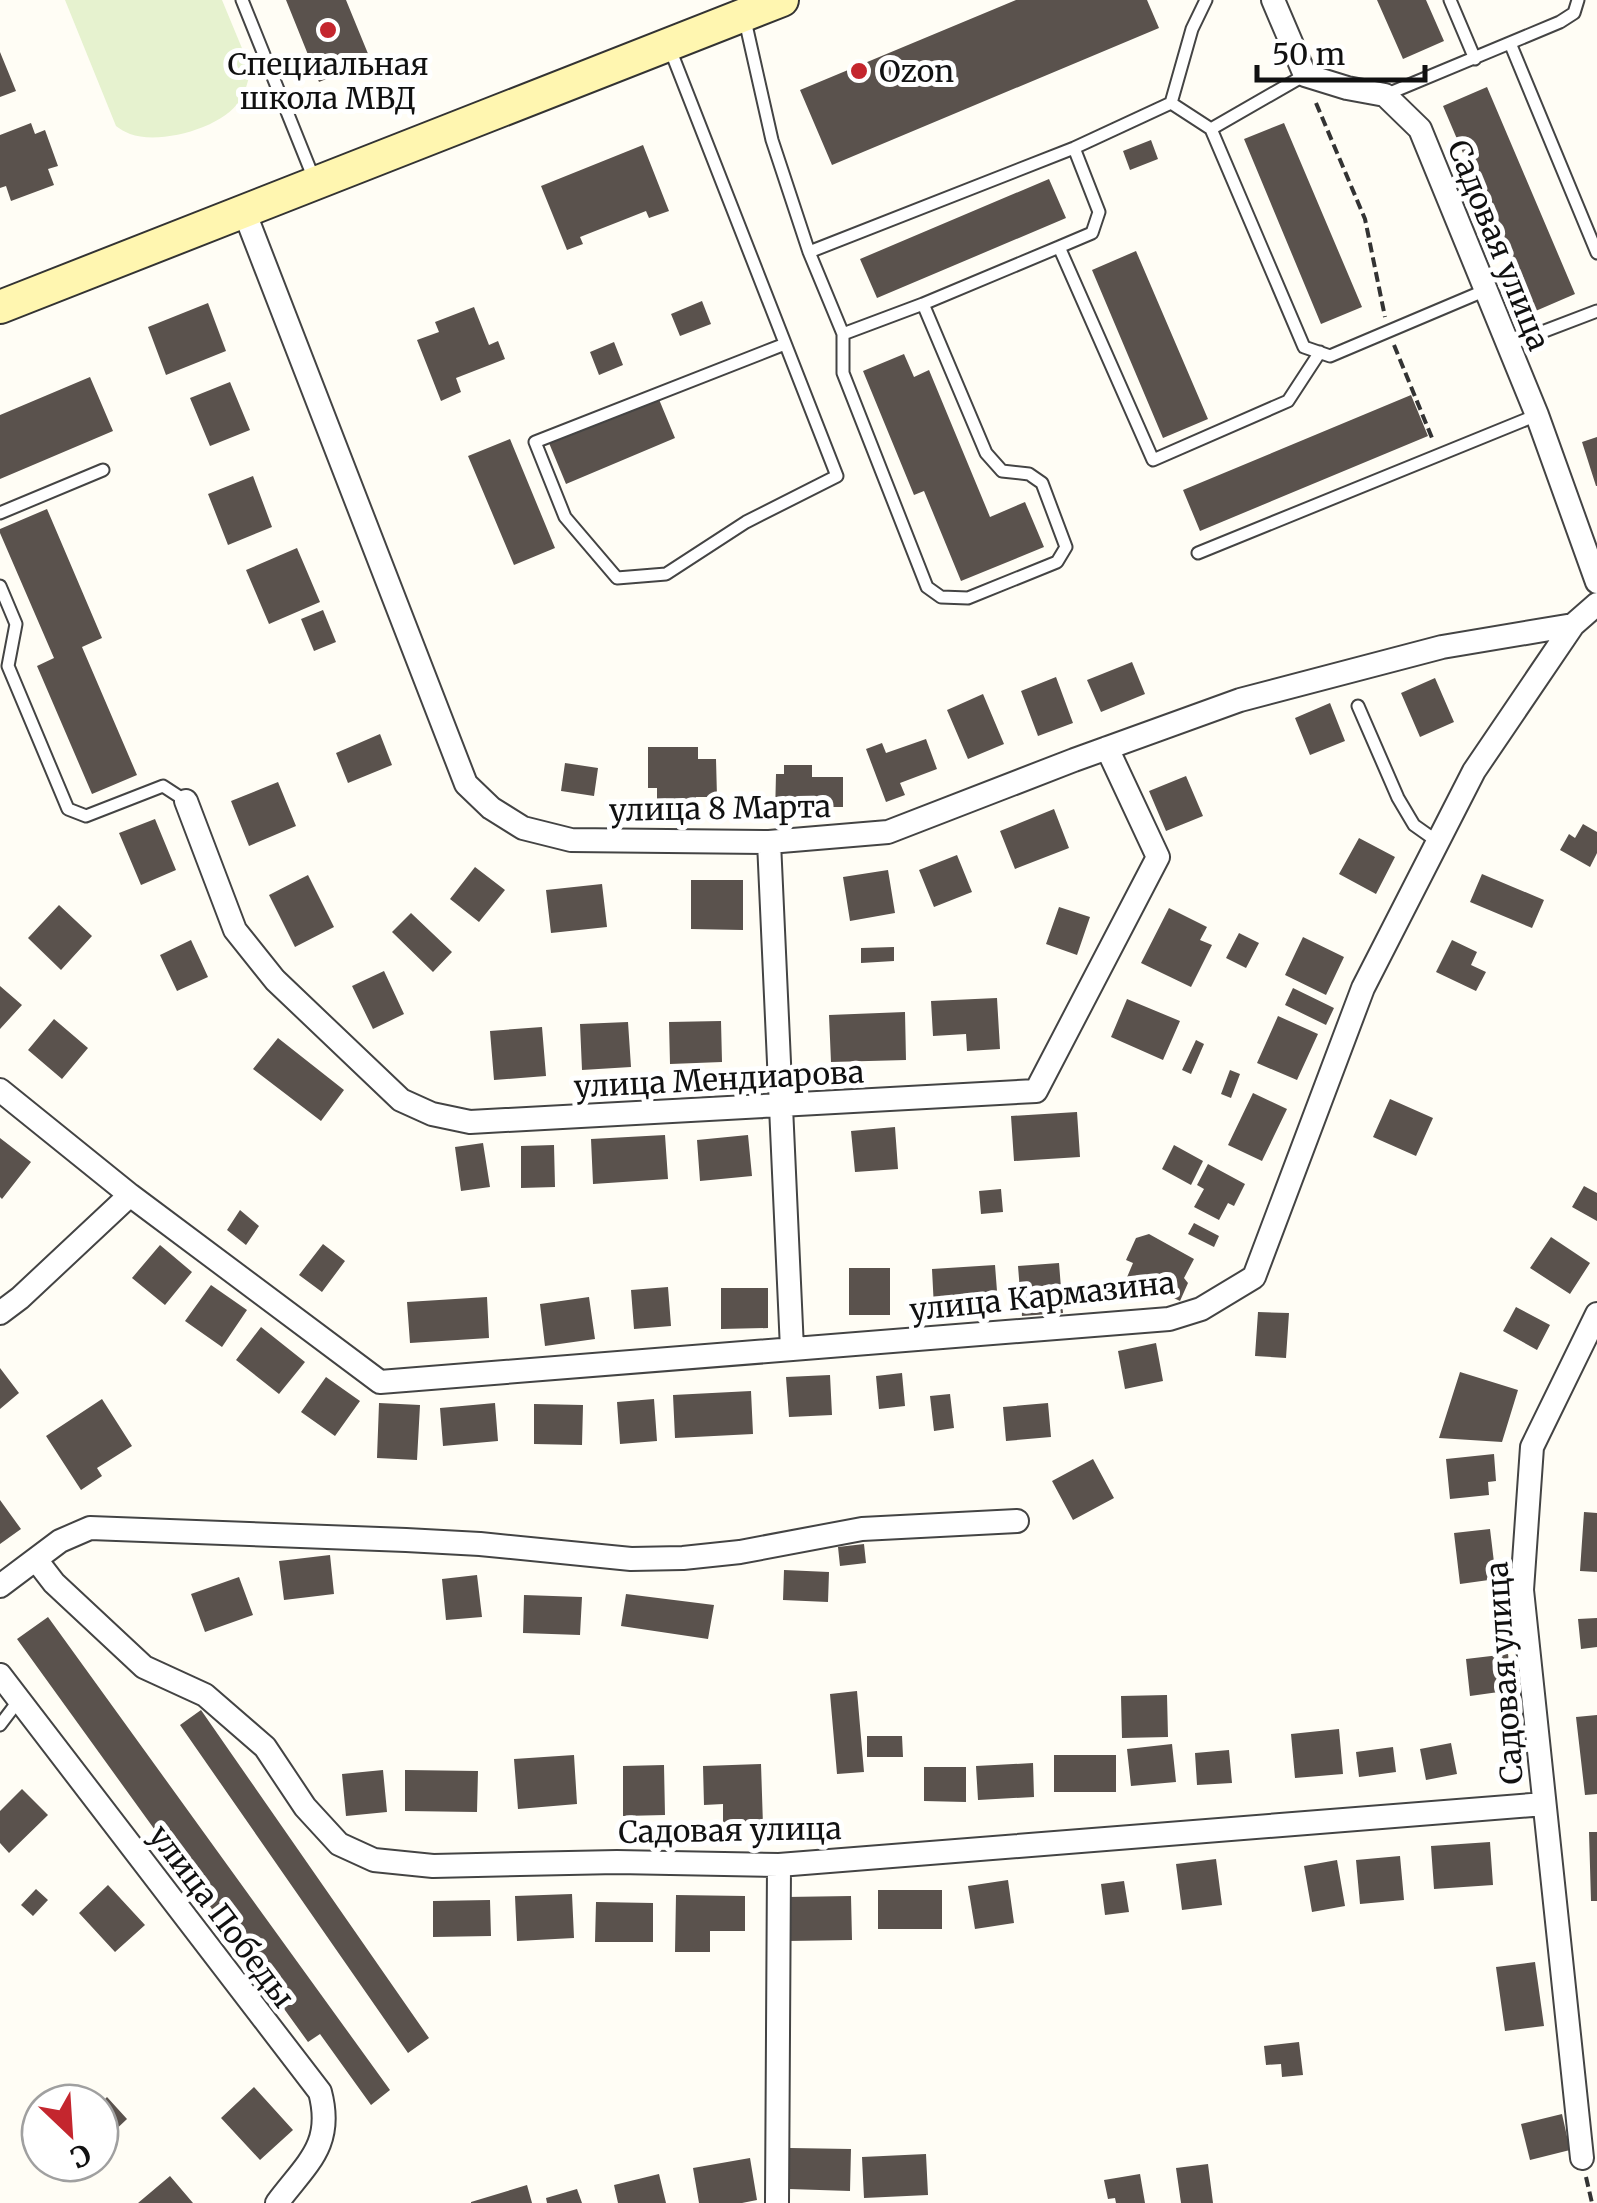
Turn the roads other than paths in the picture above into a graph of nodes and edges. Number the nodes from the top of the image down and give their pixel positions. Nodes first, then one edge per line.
1 (242, 0) edge
2 (782, 0) edge
3 (1206, 0) edge
4 (1273, 0) edge
5 (1450, 0) edge
6 (1578, 0) edge
7 (728, 16) junction
8 (1510, 44) junction
9 (668, 45) junction
10 (1474, 59) junction
11 (1305, 75) junction
12 (1385, 95) junction
13 (1171, 103) junction
14 (1211, 129) junction
15 (1074, 148) junction
16 (316, 183) junction
17 (244, 211) junction
18 (1060, 246) junction
19 (809, 252) junction
20 (1597, 253) edge
21 (1486, 290) junction
22 (923, 304) junction
23 (0, 307) edge
24 (1597, 311) edge
25 (843, 334) junction
26 (785, 344) junction
27 (1508, 345) junction
28 (1320, 352) junction
29 (1537, 415) junction
30 (103, 470) dead end
31 (0, 513) edge
32 (1198, 553) dead end
33 (1597, 582) edge
34 (0, 586) edge
35 (1597, 604) edge
36 (1573, 625) junction
37 (1358, 706) dead end
38 (1107, 748) junction
39 (186, 802) joint
40 (769, 842) junction
41 (1438, 842) junction
42 (0, 1090) edge
43 (780, 1106) junction
44 (130, 1195) junction
45 (0, 1314) edge
46 (1597, 1314) edge
47 (792, 1349) junction
48 (1018, 1521) dead end
49 (36, 1561) junction
50 (0, 1586) edge
51 (0, 1675) edge
52 (19, 1700) junction
53 (0, 1725) edge
54 (1544, 1804) junction
55 (779, 1865) junction
56 (1582, 2158) dead end
57 (277, 2203) edge
58 (777, 2203) edge

1 - 16 lane
2 - 7 main road
3 - 13 lane
4 - 11 street
5 - 10 lane
6 - 8 lane
7 - 9 main road
7 - 19 lane
8 - 10 lane
8 - 20 lane
9 - 16 main road
9 - 26 lane
10 - 12 lane
11 - 12 street
11 - 14 lane
12 - 21 street, Садовая улица
13 - 14 lane
13 - 15 lane
14 - 28 lane
15 - 18 lane
15 - 19 lane
16 - 17 main road
17 - 23 main road
17 - 40 street, улица 8 Марта
18 - 22 lane
18 - 28 lane
19 - 25 lane
21 - 27 street, Садовая улица
21 - 28 lane
22 - 25 lane
22 - 25 lane
24 - 27 lane
26 - 26 lane
27 - 29 street, Садовая улица
29 - 32 lane
29 - 33 street, Садовая улица
30 - 31 lane
34 - 39 lane
35 - 36 street, улица Кармазина
36 - 38 street, улица 8 Марта
36 - 41 street, улица Кармазина
37 - 41 lane
38 - 40 street, улица 8 Марта
38 - 43 street, улица Мендиарова
39 - 43 street, улица Мендиарова
40 - 43 street
41 - 47 street, улица Кармазина
42 - 44 street, улица Кармазина
43 - 47 street
44 - 45 street
44 - 47 street, улица Кармазина
46 - 54 street, Садовая улица
48 - 49 street
49 - 50 street
49 - 55 street, Садовая улица
51 - 52 street, улица Победы
52 - 53 lane
52 - 57 street, улица Победы
54 - 55 street, Садовая улица
54 - 56 street, Садовая улица
55 - 58 street

